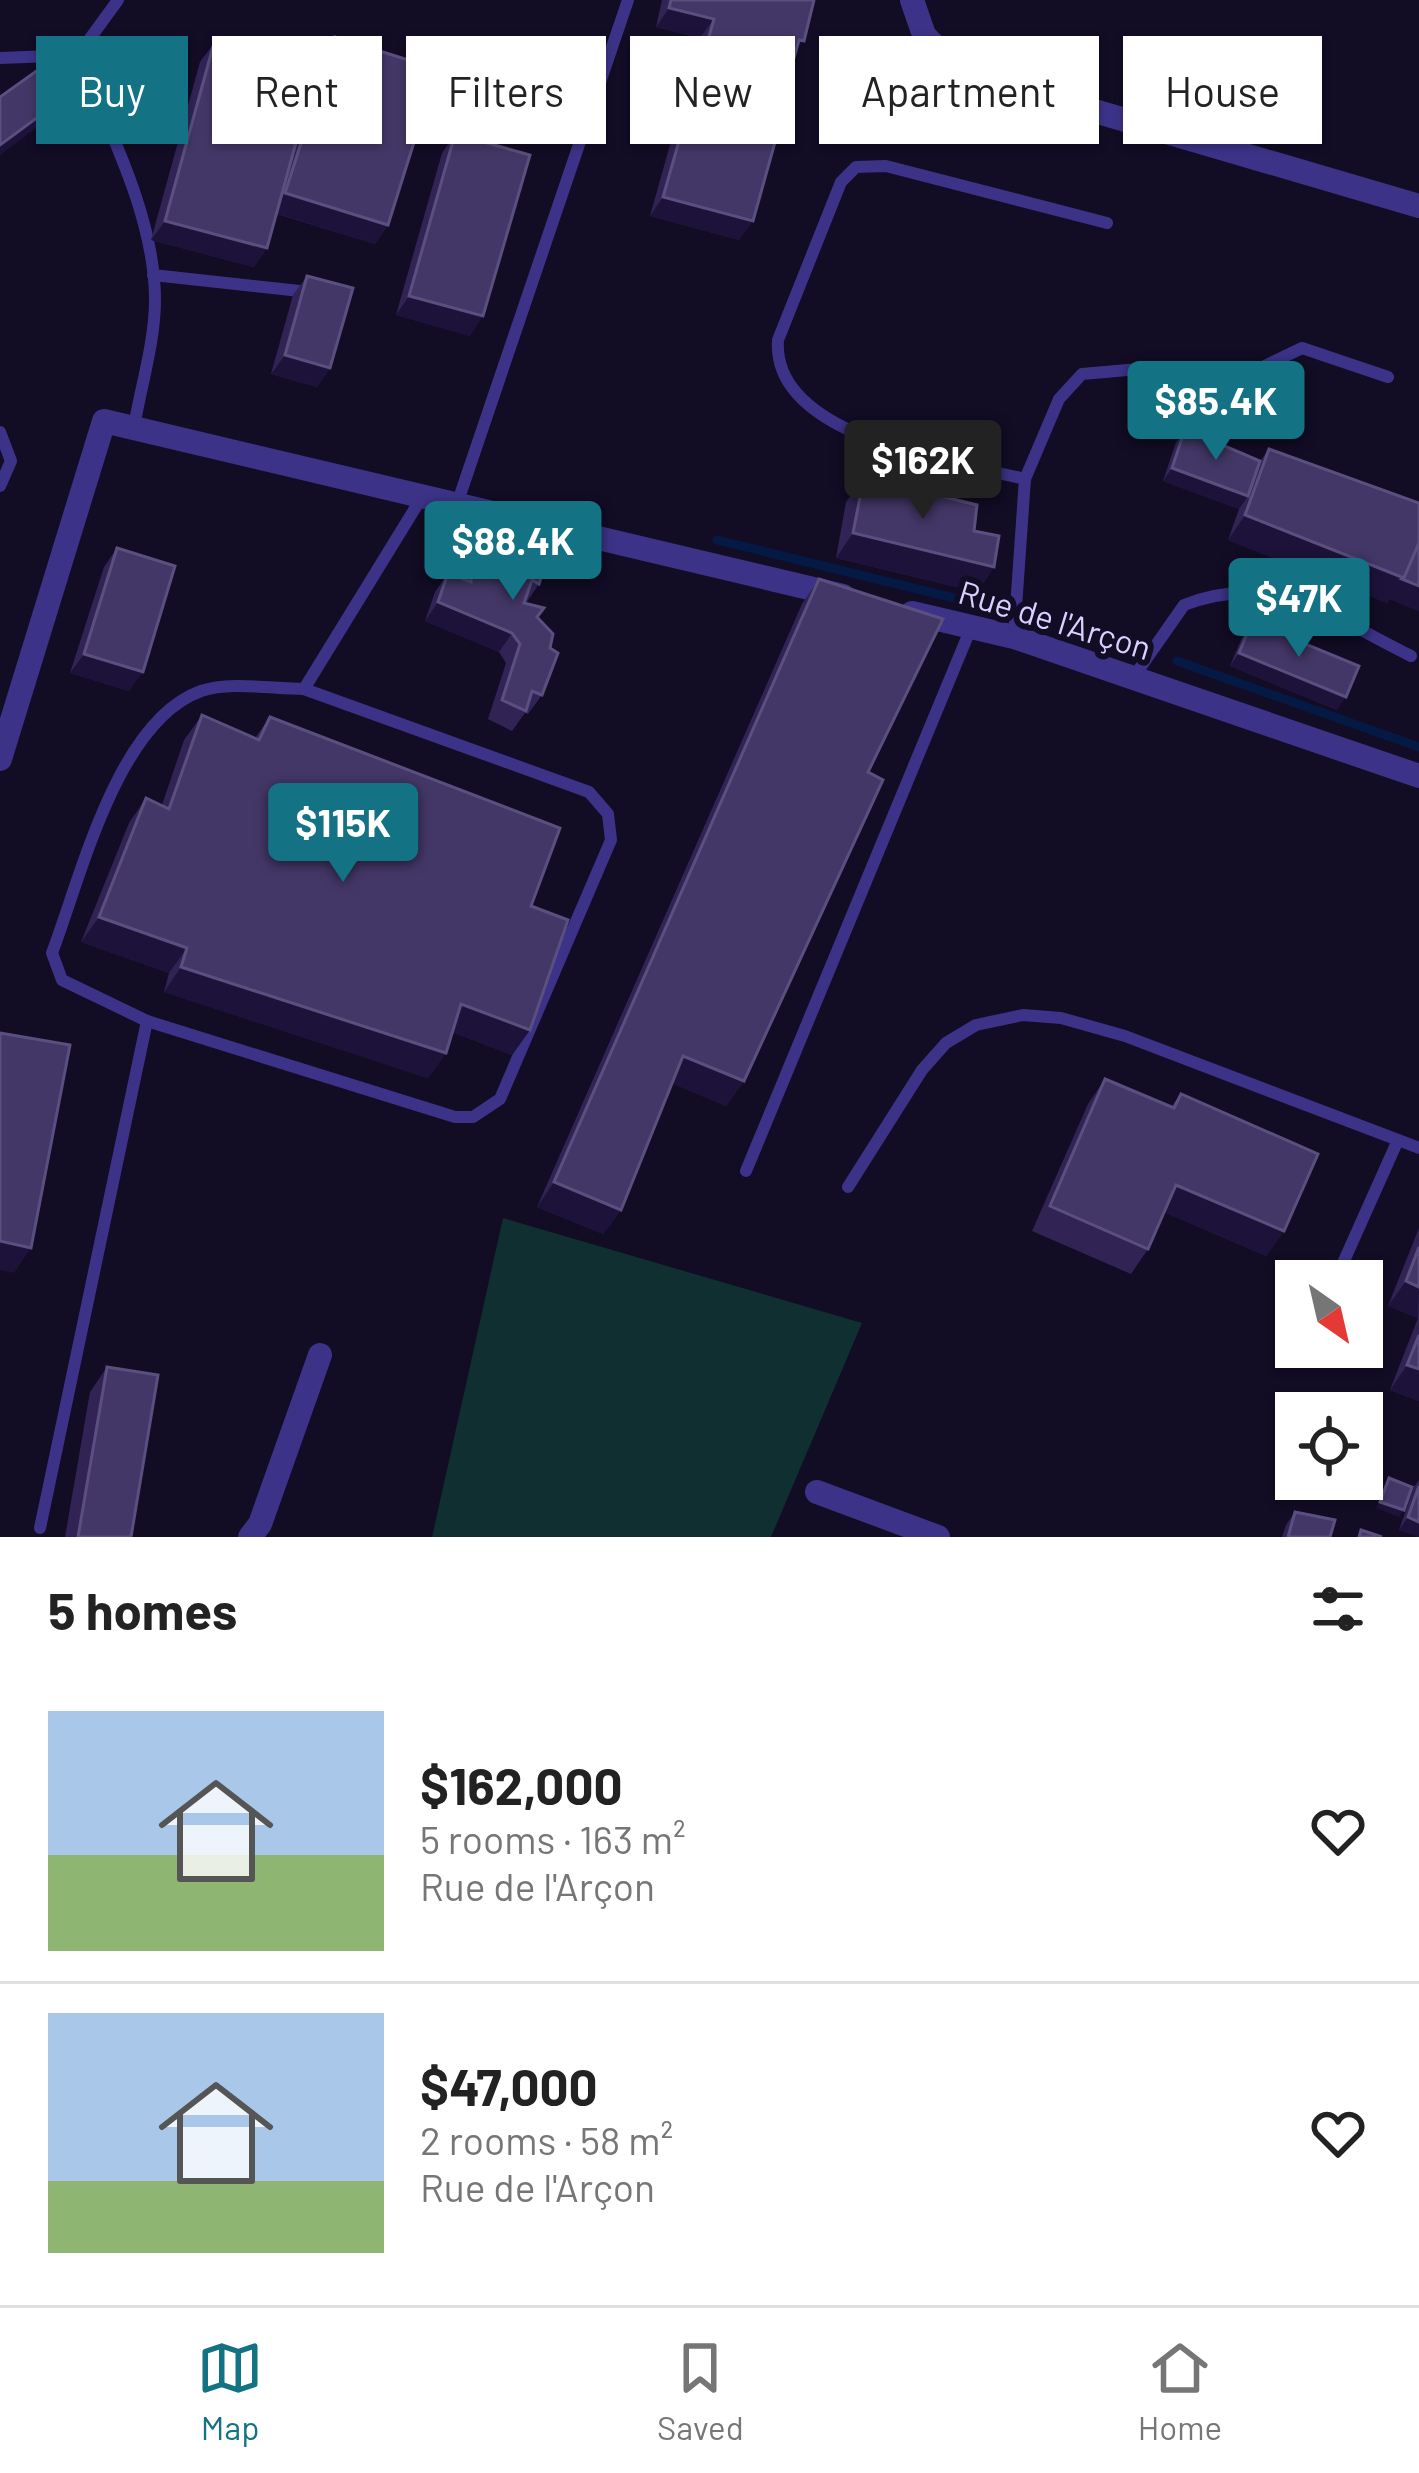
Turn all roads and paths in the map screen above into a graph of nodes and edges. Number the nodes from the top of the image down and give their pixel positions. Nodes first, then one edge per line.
1 (118, 0) edge
2 (628, 0) edge
3 (912, 0) edge
4 (92, 36) edge
5 (36, 57) edge
6 (0, 58) edge
7 (114, 144) edge
8 (1419, 206) edge
9 (1107, 223) dead end
10 (153, 275) junction
11 (328, 294) edge
12 (1388, 377) dead end
13 (134, 428) junction
14 (0, 432) edge
15 (1025, 479) junction
16 (0, 487) edge
17 (422, 496) junction
18 (457, 504) junction
19 (972, 627) junction
20 (1014, 637) junction
21 (1411, 656) dead end
22 (1133, 678) junction
23 (304, 689) junction
24 (0, 760) edge
25 (1419, 776) edge
26 (147, 1021) junction
27 (1398, 1140) junction
28 (1419, 1148) edge
29 (746, 1172) dead end
30 (848, 1186) dead end
31 (1344, 1260) edge
32 (320, 1355) dead end
33 (817, 1492) dead end
34 (40, 1528) dead end
35 (250, 1537) edge
36 (938, 1537) edge

1 - 4 lane
2 - 18 lane
3 - 8 street
5 - 6 lane
7 - 10 lane
9 - 15 lane
10 - 11 lane
10 - 13 lane
12 - 15 lane
13 - 17 street, Rue de l'Arçon
13 - 24 street, Rue de l'Arçon
14 - 16 lane
15 - 20 lane
17 - 18 street, Rue de l'Arçon
17 - 23 lane
18 - 19 street, Rue de l'Arçon
19 - 20 street, Rue de l'Arçon
19 - 29 lane
20 - 22 street, Rue de l'Arçon
21 - 22 lane
22 - 25 street, Rue de l'Arçon
23 - 26 lane
23 - 26 lane
26 - 34 lane
27 - 28 lane
27 - 30 lane
27 - 31 lane
32 - 35 street
33 - 36 street

